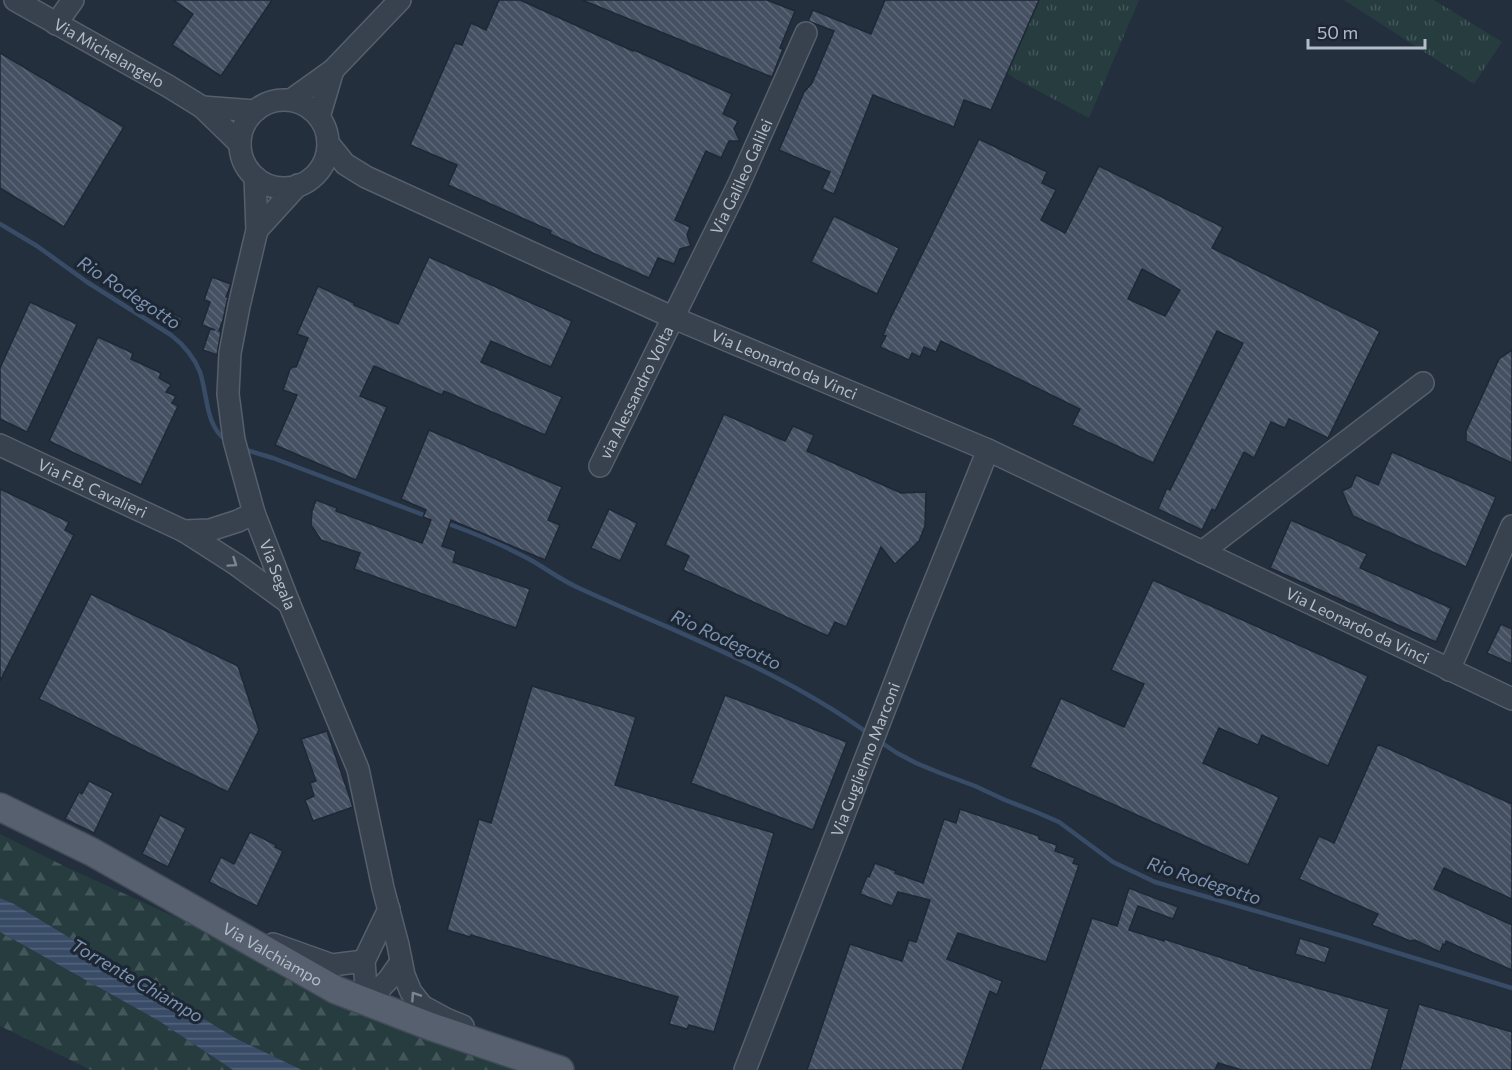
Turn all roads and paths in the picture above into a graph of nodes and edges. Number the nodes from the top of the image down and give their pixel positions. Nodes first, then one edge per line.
1 (15, 0) edge
2 (73, 0) edge
3 (400, 0) edge
4 (56, 24) junction
5 (806, 33) dead end
6 (333, 70) junction
7 (291, 100) junction
8 (202, 107) junction
9 (255, 111) junction
10 (319, 117) junction
11 (328, 143) junction
12 (240, 144) junction
13 (255, 177) junction
14 (366, 177) junction
15 (307, 180) junction
16 (257, 230) junction
17 (674, 318) junction
18 (1423, 383) dead end
19 (0, 445) edge
20 (988, 450) junction
21 (600, 466) dead end
22 (254, 513) junction
23 (1512, 526) edge
24 (184, 531) junction
25 (1202, 552) junction
26 (289, 603) junction
27 (1449, 670) junction
28 (1512, 699) edge
29 (0, 807) edge
30 (389, 909) junction
31 (225, 928) junction
32 (364, 961) junction
33 (401, 962) junction
34 (367, 1002) junction
35 (519, 1056) junction
36 (560, 1070) edge
37 (745, 1070) edge

1 - 4 street, Via Michelangelo
2 - 4 street
3 - 6 street
4 - 8 street, Via Michelangelo
5 - 17 street, Via Galileo Galilei
6 - 7 street
6 - 10 street
7 - 9 street
7 - 10 street
8 - 9 street, Via Michelangelo
8 - 12 street, Via Michelangelo
9 - 12 street
10 - 11 street
11 - 14 street, Via Leonardo da Vinci
11 - 15 street, Via Segala
12 - 13 street, Via Segala
13 - 15 street
13 - 16 street, Via Segala
14 - 15 street, Via Leonardo da Vinci
14 - 17 street, Via Leonardo da Vinci
15 - 16 street, Via Segala
16 - 22 street, Via Segala
17 - 20 street, Via Leonardo da Vinci
17 - 21 street, via Alessandro Volta
18 - 25 street
19 - 24 street, Via F.B. Cavalieri
20 - 25 street, Via Leonardo da Vinci
20 - 37 street, Via Guglielmo Marconi
22 - 24 street, Via F.B. Cavalieri
22 - 26 street, Via Segala
23 - 27 street
24 -> 26 street, Via F.B. Cavalieri
25 - 27 street, Via Leonardo da Vinci
26 - 30 street, Via Segala
27 - 28 street, Via Leonardo da Vinci
29 - 31 main road, Via Valchiampo
30 - 32 street
30 - 33 street, Via Segala
31 - 32 street
31 - 34 main road, Via Valchiampo
32 - 34 street
33 - 34 street
35 -> 33 street, Via Segala
34 - 35 main road, Via Valchiampo
35 - 36 main road, Via Valchiampo

